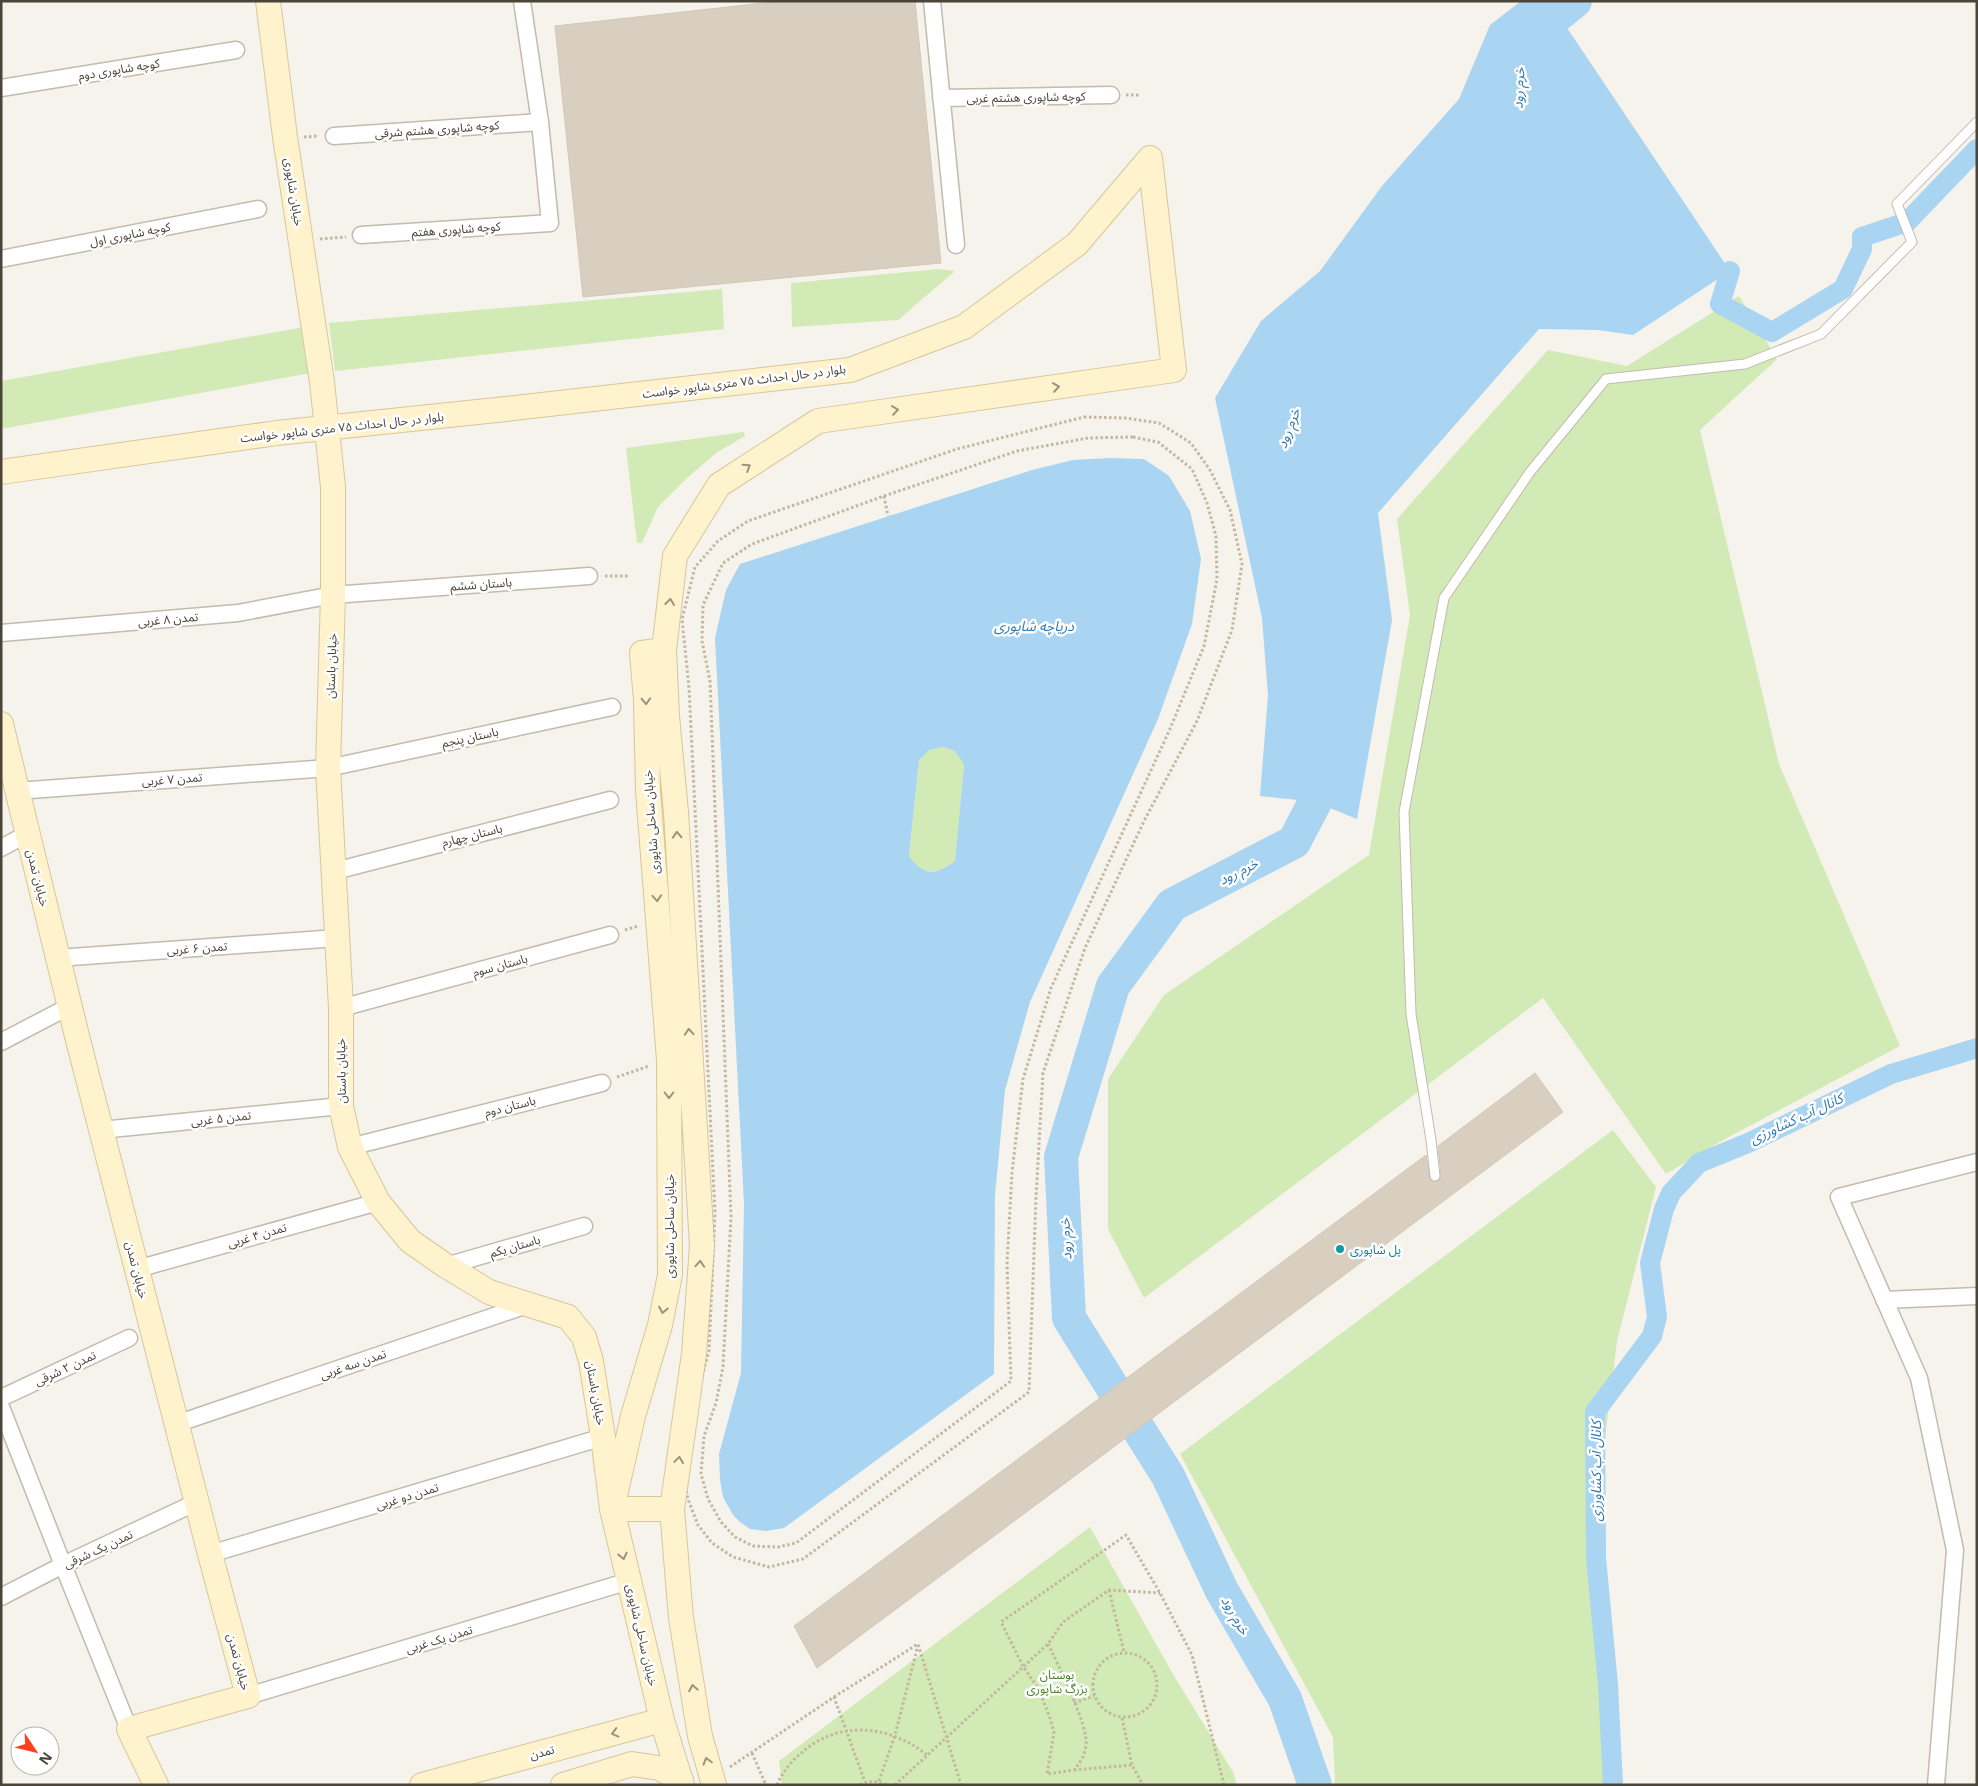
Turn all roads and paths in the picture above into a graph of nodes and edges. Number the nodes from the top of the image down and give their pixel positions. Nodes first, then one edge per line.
1 (268, 1) edge
2 (522, 1) edge
3 (932, 1) edge
4 (236, 50) dead end
5 (1, 88) edge
6 (1111, 95) dead end
7 (941, 98) junction
8 (540, 122) junction
9 (1977, 122) edge
10 (334, 136) joint
11 (285, 137) junction
12 (258, 209) dead end
13 (361, 235) joint
14 (301, 241) junction
15 (956, 245) dead end
16 (1, 259) edge
17 (327, 427) junction
18 (1, 472) edge
19 (884, 496) junction
20 (888, 516) dead end
21 (589, 576) joint
22 (630, 576) dead end
23 (333, 594) junction
24 (1, 633) edge
25 (653, 651) junction
26 (612, 707) dead end
27 (1, 724) edge
28 (328, 768) junction
29 (17, 790) junction
30 (610, 800) dead end
31 (27, 834) junction
32 (1, 848) edge
33 (335, 871) junction
34 (658, 919) junction
35 (610, 935) joint
36 (336, 938) junction
37 (57, 958) junction
38 (70, 1006) junction
39 (341, 1008) junction
40 (1, 1042) edge
41 (680, 1058) junction
42 (602, 1083) joint
43 (341, 1106) junction
44 (102, 1130) junction
45 (350, 1147) junction
46 (1977, 1162) edge
47 (1435, 1176) dead end
48 (378, 1202) junction
49 (584, 1226) dead end
50 (446, 1266) junction
51 (137, 1269) junction
52 (1977, 1296) edge
53 (1884, 1300) junction
54 (530, 1304) junction
55 (129, 1338) dead end
56 (708, 1351) joint
57 (1, 1398) edge
58 (1, 1408) edge
59 (176, 1424) junction
60 (603, 1437) junction
61 (197, 1502) junction
62 (612, 1509) junction
63 (672, 1509) junction
64 (210, 1554) junction
65 (62, 1565) junction
66 (629, 1582) junction
67 (1108, 1590) junction
68 (1160, 1593) junction
69 (1, 1598) edge
70 (918, 1644) junction
71 (1048, 1644) junction
72 (1124, 1652) junction
73 (1023, 1666) junction
74 (248, 1696) junction
75 (1094, 1696) junction
76 (834, 1697) junction
77 (1074, 1703) junction
78 (1122, 1718) junction
79 (662, 1720) junction
80 (130, 1729) junction
81 (846, 1731) junction
82 (895, 1735) junction
83 (947, 1736) junction
84 (752, 1753) junction
85 (926, 1755) junction
86 (1132, 1765) junction
87 (1074, 1770) junction
88 (713, 1781) edge
89 (879, 1781) junction
90 (681, 1782) edge
91 (865, 1782) junction
92 (156, 1785) edge
93 (422, 1785) edge
94 (563, 1785) edge
95 (766, 1785) edge
96 (777, 1785) edge
97 (860, 1785) edge
98 (887, 1785) edge
99 (895, 1785) edge
100 (961, 1785) edge
101 (1143, 1785) edge
102 (1224, 1785) edge
103 (1936, 1785) edge

1 - 11 street, خیابان شاپوری
2 - 8 street
3 - 7 street
4 - 5 street, کوچه شاپوری دوم
6 - 7 street, کوچه شاپوری هشتم غربی
7 - 15 street
8 - 10 street, کوچه شاپوری هشتم شرقی
8 - 13 street, کوچه شاپوری هفتم
9 - 47 lane
10 - 11 path
11 - 14 street, خیابان شاپوری
12 - 16 street, کوچه شاپوری اول
13 - 14 path
14 - 17 street, خیابان شاپوری
17 - 18 street, بلوار در حال احداث ۷۵ متری شاپور خواست
17 - 23 street, خیابان باستان
25 -> 17 street, بلوار در حال احداث ۷۵ متری شاپور خواست
19 - 19 path
19 - 20 path
21 - 22 path
21 - 23 street, باستان ششم
23 - 24 street, تمدن ۸ غربی
23 - 28 street, خیابان باستان
25 -> 34 street, خیابان ساحلی شاپوری
41 -> 25 street, خیابان ساحلی شاپوری
26 - 28 street, باستان پنجم
27 - 29 street, خیابان تمدن
28 - 29 street, تمدن ۷ غربی
28 - 33 street, خیابان باستان
29 - 31 street, خیابان تمدن
30 - 33 street, باستان چهارم
31 - 32 street
31 - 37 street, خیابان تمدن
33 - 36 street, خیابان باستان
34 - 35 path
34 - 41 street, خیابان ساحلی شاپوری
35 - 39 street, باستان سوم
36 - 37 street, تمدن ۶ غربی
36 - 39 street, خیابان باستان
37 - 38 street, خیابان تمدن
38 - 40 street
38 - 44 street, خیابان تمدن
39 - 43 street, خیابان باستان
41 - 42 path
41 -> 62 street, خیابان ساحلی شاپوری
63 -> 41 street, خیابان ساحلی شاپوری
42 - 45 street, باستان دوم
43 - 44 street, تمدن ۵ غربی
43 - 45 street, خیابان باستان
44 - 51 street, خیابان تمدن
45 - 48 street, خیابان باستان
46 - 53 street
48 - 50 street, خیابان باستان
48 - 51 street, تمدن ۴ غربی
49 - 50 street, باستان یکم
50 - 54 street, خیابان باستان
51 - 59 street, خیابان تمدن
52 - 53 street
53 - 103 street
54 - 59 street, تمدن سه غربی
54 - 60 street, خیابان باستان
55 - 57 street, تمدن ۲ شرقی
56 - 56 path
58 - 65 street
59 - 61 street, خیابان تمدن
60 - 62 street, خیابان باستان
60 - 64 street, تمدن دو غربی
61 - 64 street, خیابان تمدن
61 - 65 street, تمدن یک شرقی
62 - 63 street
62 -> 66 street, خیابان ساحلی شاپوری
88 -> 63 street, خیابان ساحلی شاپوری
64 - 74 street, خیابان تمدن
65 - 69 street, تمدن یک شرقی
65 - 80 street
66 - 74 street, تمدن یک غربی
66 - 79 street, خیابان ساحلی شاپوری
67 - 68 path
67 - 71 path
67 - 72 path
68 - 73 path
68 - 102 path
70 - 76 path
70 - 82 path
70 - 83 path
71 - 73 path
71 - 77 path
72 - 75 path
72 - 78 path
73 - 83 path
73 - 87 path
74 - 80 street, خیابان تمدن
75 - 77 path
75 - 78 path
76 - 81 path
76 - 84 path
77 - 87 path
78 - 86 path
79 - 90 street, خیابان ساحلی شاپوری
79 -> 93 street, تمدن
80 - 92 street
81 - 82 path
81 - 91 path
81 - 96 path
82 - 85 path
82 - 89 path
83 - 85 path
83 - 100 path
84 - 88 path
84 - 95 path
85 - 99 path
86 - 87 path
86 - 101 path
89 - 91 path
89 - 98 path
90 - 94 street
91 - 97 path

